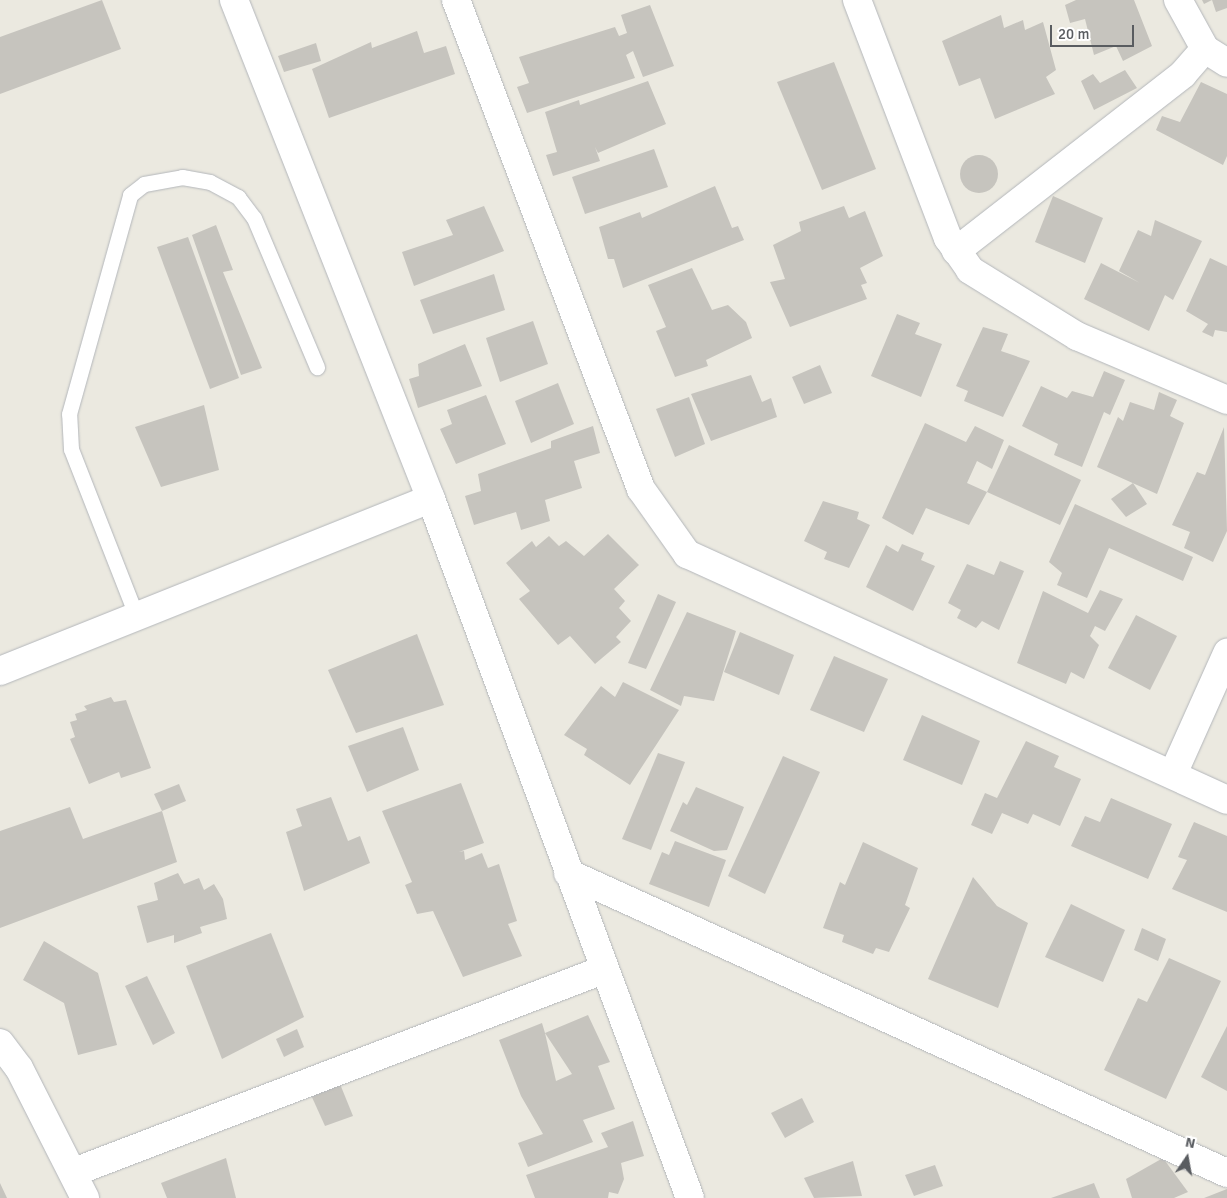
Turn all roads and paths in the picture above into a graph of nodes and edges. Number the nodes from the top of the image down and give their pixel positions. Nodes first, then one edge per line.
1 (234, 0) edge
2 (456, 0) edge
3 (858, 0) edge
4 (1178, 0) edge
5 (1216, 56) edge
6 (956, 251) junction
7 (317, 366) dead end
8 (1227, 400) edge
9 (431, 500) junction
10 (136, 615) junction
11 (1227, 653) edge
12 (0, 671) edge
13 (1173, 774) junction
14 (1227, 800) edge
15 (568, 872) junction
16 (603, 970) junction
17 (0, 1043) edge
18 (74, 1172) junction
19 (1227, 1172) edge
20 (85, 1198) edge
21 (690, 1198) edge

1 - 9 street
2 - 13 street
3 - 6 street
4 - 5 street
5 - 6 street
6 - 8 street
7 - 10 lane
9 - 10 street
9 - 15 street
10 - 12 street
11 - 13 street
13 - 14 street
15 - 16 street
15 - 19 street
16 - 18 street
16 - 21 street
17 - 18 street
18 - 20 street

